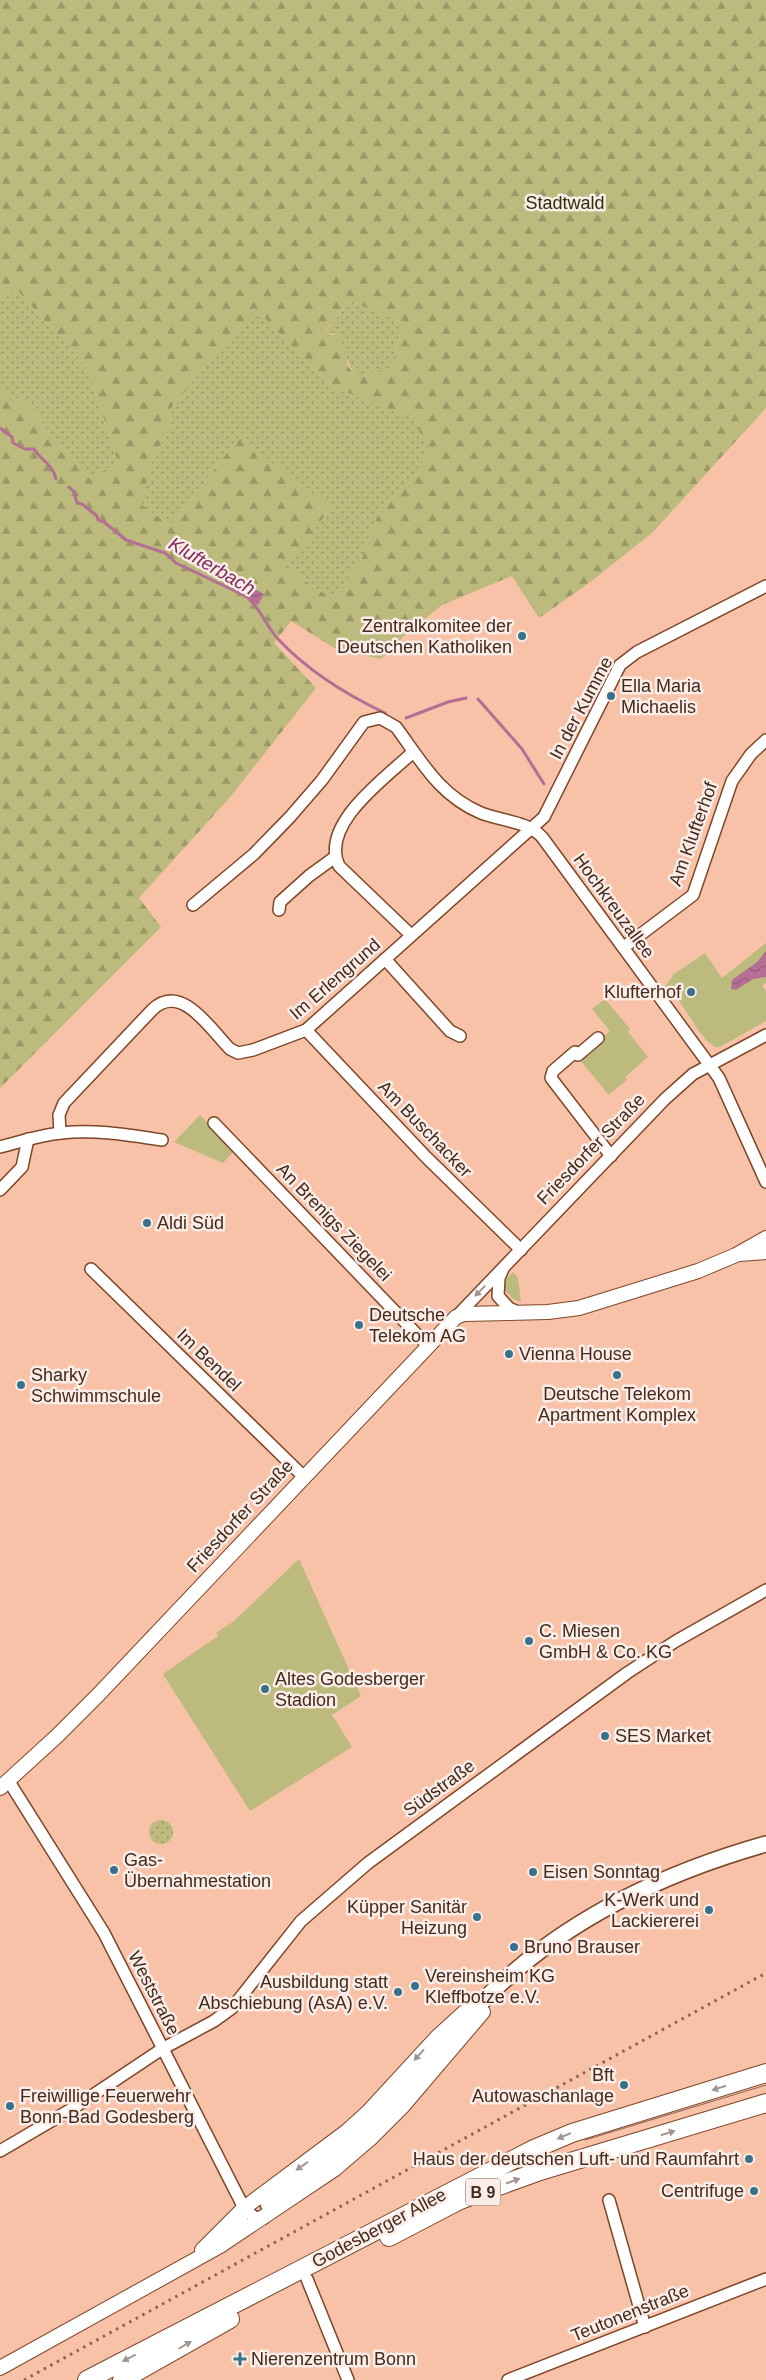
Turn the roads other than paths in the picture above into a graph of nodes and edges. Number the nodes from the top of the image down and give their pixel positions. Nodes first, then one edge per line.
1 (766, 586) edge
2 (766, 740) edge
3 (413, 752) junction
4 (530, 828) junction
5 (335, 857) junction
6 (193, 905) dead end
7 (279, 910) dead end
8 (411, 935) junction
9 (624, 947) junction
10 (385, 959) junction
11 (306, 1030) junction
12 (766, 1035) edge
13 (460, 1036) dead end
14 (598, 1038) dead end
15 (710, 1066) junction
16 (214, 1123) dead end
17 (60, 1133) junction
18 (28, 1140) junction
19 (162, 1140) dead end
20 (0, 1148) edge
21 (611, 1156) junction
22 (766, 1182) edge
23 (0, 1190) edge
24 (766, 1238) edge
25 (521, 1250) junction
26 (766, 1252) edge
27 (736, 1255) junction
28 (505, 1265) junction
29 (91, 1269) dead end
30 (522, 1314) junction
31 (456, 1317) junction
32 (428, 1346) junction
33 (303, 1476) junction
34 (766, 1590) edge
35 (4, 1784) edge
36 (766, 1844) edge
37 (542, 1950) junction
38 (495, 1988) junction
39 (162, 2049) junction
40 (766, 2073) edge
41 (766, 2102) edge
42 (0, 2151) edge
43 (609, 2200) dead end
44 (244, 2208) junction
45 (266, 2211) junction
46 (220, 2246) junction
47 (180, 2268) junction
48 (307, 2278) junction
49 (766, 2279) edge
50 (645, 2327) junction
51 (0, 2368) edge
52 (87, 2380) edge
53 (122, 2380) edge
54 (348, 2380) edge
55 (508, 2380) edge

1 - 4 street, In der Kumme
2 - 9 street, Am Klufterhof
3 - 4 street, Hochkreuzallee
3 - 5 street
3 - 6 street, Hochkreuzallee
4 - 8 street, Im Erlengrund
4 - 9 street, Hochkreuzallee
5 - 7 street
5 - 8 street
8 - 10 street, Im Erlengrund
9 - 15 street, Hochkreuzallee
10 - 11 street, Im Erlengrund
10 - 13 street
11 - 17 street, Im Erlengrund
11 - 25 street, Am Buschacker
12 - 15 street, Friesdorfer Straße
14 - 21 street
15 - 21 street, Friesdorfer Straße
15 - 22 street, Hochkreuzallee
16 - 32 street, An Brenigs Ziegelei
17 - 18 street
17 - 19 street
18 - 20 street
18 - 23 street
21 - 25 street, Friesdorfer Straße
24 - 27 street
25 - 28 street, Friesdorfer Straße
26 - 27 street
27 - 30 street
28 - 30 street
28 -> 31 street, Friesdorfer Straße
29 - 33 street, Im Bendel
30 - 31 street
31 - 32 street, Friesdorfer Straße
32 - 33 street, Friesdorfer Straße
33 - 35 street, Friesdorfer Straße
34 - 39 street, Südstraße
35 - 39 street, Weststraße
36 - 37 main road
37 - 38 main road
37 - 45 street
38 -> 44 street
38 - 45 main road
39 - 42 street, Südstraße
39 - 44 street, Weststraße
40 -> 52 main road, Godesberger Allee / B 9
48 -> 41 main road, Godesberger Allee / B 9
43 - 50 street
44 - 45 street
44 - 46 street
44 - 47 street
45 - 46 street
46 - 47 street
47 - 51 street
53 -> 48 main road, Godesberger Allee / B 9
48 - 54 street
49 - 50 street, Teutonenstraße
50 - 55 street, Teutonenstraße

